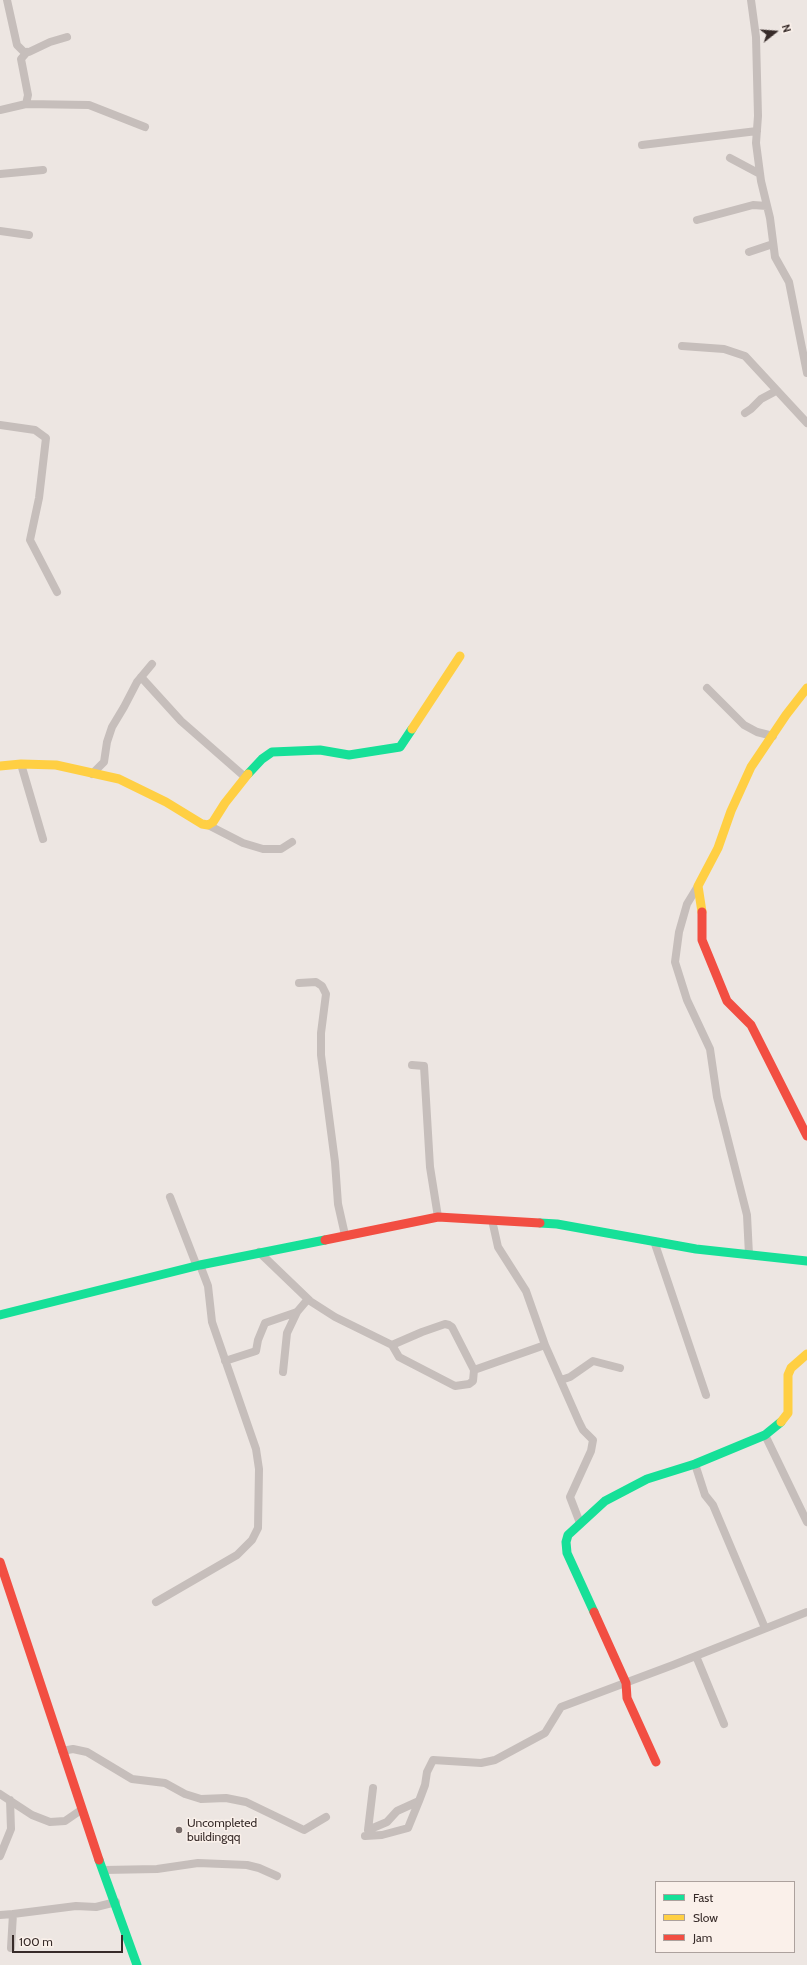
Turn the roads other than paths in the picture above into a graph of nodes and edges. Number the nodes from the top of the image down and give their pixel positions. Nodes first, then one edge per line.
1 (7, 0) edge
2 (751, 0) edge
3 (68, 37) dead end
4 (27, 52) junction
5 (26, 104) junction
6 (0, 110) edge
7 (145, 127) dead end
8 (757, 131) junction
9 (642, 145) dead end
10 (730, 158) dead end
11 (43, 170) dead end
12 (0, 174) edge
13 (760, 174) junction
14 (767, 206) junction
15 (697, 220) dead end
16 (0, 230) edge
17 (29, 235) dead end
18 (774, 244) junction
19 (749, 252) dead end
20 (682, 346) dead end
21 (807, 373) edge
22 (776, 391) junction
23 (745, 413) dead end
24 (807, 423) edge
25 (0, 425) edge
26 (57, 592) dead end
27 (460, 656) dead end
28 (152, 664) dead end
29 (141, 677) junction
30 (707, 688) dead end
31 (807, 688) edge
32 (773, 736) junction
33 (20, 764) junction
34 (0, 766) edge
35 (92, 774) junction
36 (245, 777) junction
37 (208, 825) junction
38 (43, 839) dead end
39 (292, 842) dead end
40 (698, 886) junction
41 (299, 983) dead end
42 (412, 1065) dead end
43 (807, 1136) edge
44 (170, 1197) dead end
45 (438, 1217) junction
46 (492, 1220) junction
47 (345, 1235) junction
48 (654, 1241) junction
49 (259, 1252) junction
50 (749, 1255) junction
51 (807, 1261) edge
52 (196, 1265) junction
53 (308, 1299) junction
54 (297, 1312) junction
55 (0, 1315) edge
56 (545, 1344) junction
57 (392, 1345) junction
58 (807, 1354) edge
59 (225, 1361) junction
60 (620, 1368) dead end
61 (474, 1370) junction
62 (283, 1372) dead end
63 (561, 1380) junction
64 (706, 1395) dead end
65 (765, 1435) junction
66 (695, 1464) junction
67 (807, 1522) edge
68 (580, 1523) junction
69 (0, 1562) edge
70 (156, 1602) dead end
71 (807, 1612) edge
72 (765, 1628) junction
73 (696, 1656) junction
74 (626, 1683) junction
75 (724, 1724) dead end
76 (62, 1751) junction
77 (656, 1762) dead end
78 (373, 1788) dead end
79 (0, 1794) edge
80 (10, 1800) junction
81 (419, 1801) junction
82 (81, 1810) junction
83 (326, 1818) dead end
84 (365, 1836) dead end
85 (0, 1856) edge
86 (104, 1870) junction
87 (277, 1876) dead end
88 (116, 1902) junction
89 (13, 1914) junction
90 (0, 1915) edge
91 (11, 1948) dead end
92 (137, 1965) edge

1 - 4 street
2 - 8 street
3 - 4 street
4 - 5 street
5 - 6 street
5 - 7 street
8 - 9 street
8 - 13 street
10 - 13 street
11 - 12 street
13 - 14 street
14 - 15 street
14 - 18 street
16 - 17 street
18 - 19 street
18 - 21 street
20 - 22 street
22 - 23 street
22 - 24 street
25 - 26 street
27 - 36 street
28 - 29 street
29 - 35 street
29 - 36 street
30 - 32 street
31 - 32 street
32 - 40 street
33 - 34 street
33 - 35 street
33 - 38 street
35 - 37 street
36 - 37 street
37 - 39 street
40 - 43 street
40 - 50 street
41 - 47 street
42 - 45 street
44 - 52 street
45 - 46 street
45 - 47 street
46 - 48 street
46 - 56 street
47 - 49 street
48 - 50 street
48 - 64 street
49 - 52 street
49 - 53 street
50 - 51 street
52 - 55 street
52 - 59 street
53 - 54 street
53 - 57 street
54 - 59 street
54 - 62 street
56 - 61 street
56 - 63 street
57 - 61 street
57 - 61 street
58 - 65 street
59 - 70 street
60 - 63 street
63 - 68 street
65 - 66 street
65 - 67 street
66 - 68 street
66 - 72 street
68 - 74 street
69 - 76 street
71 - 72 street
72 - 73 street
73 - 74 street
73 - 75 street
74 - 77 street
74 - 81 street
76 - 82 street
76 - 83 street
78 - 81 street
79 - 80 street
80 - 82 street
80 - 85 street
81 - 84 street
82 - 86 street
86 - 87 street
86 - 88 street
88 - 89 street
88 - 92 street
89 - 90 street
89 - 91 street

